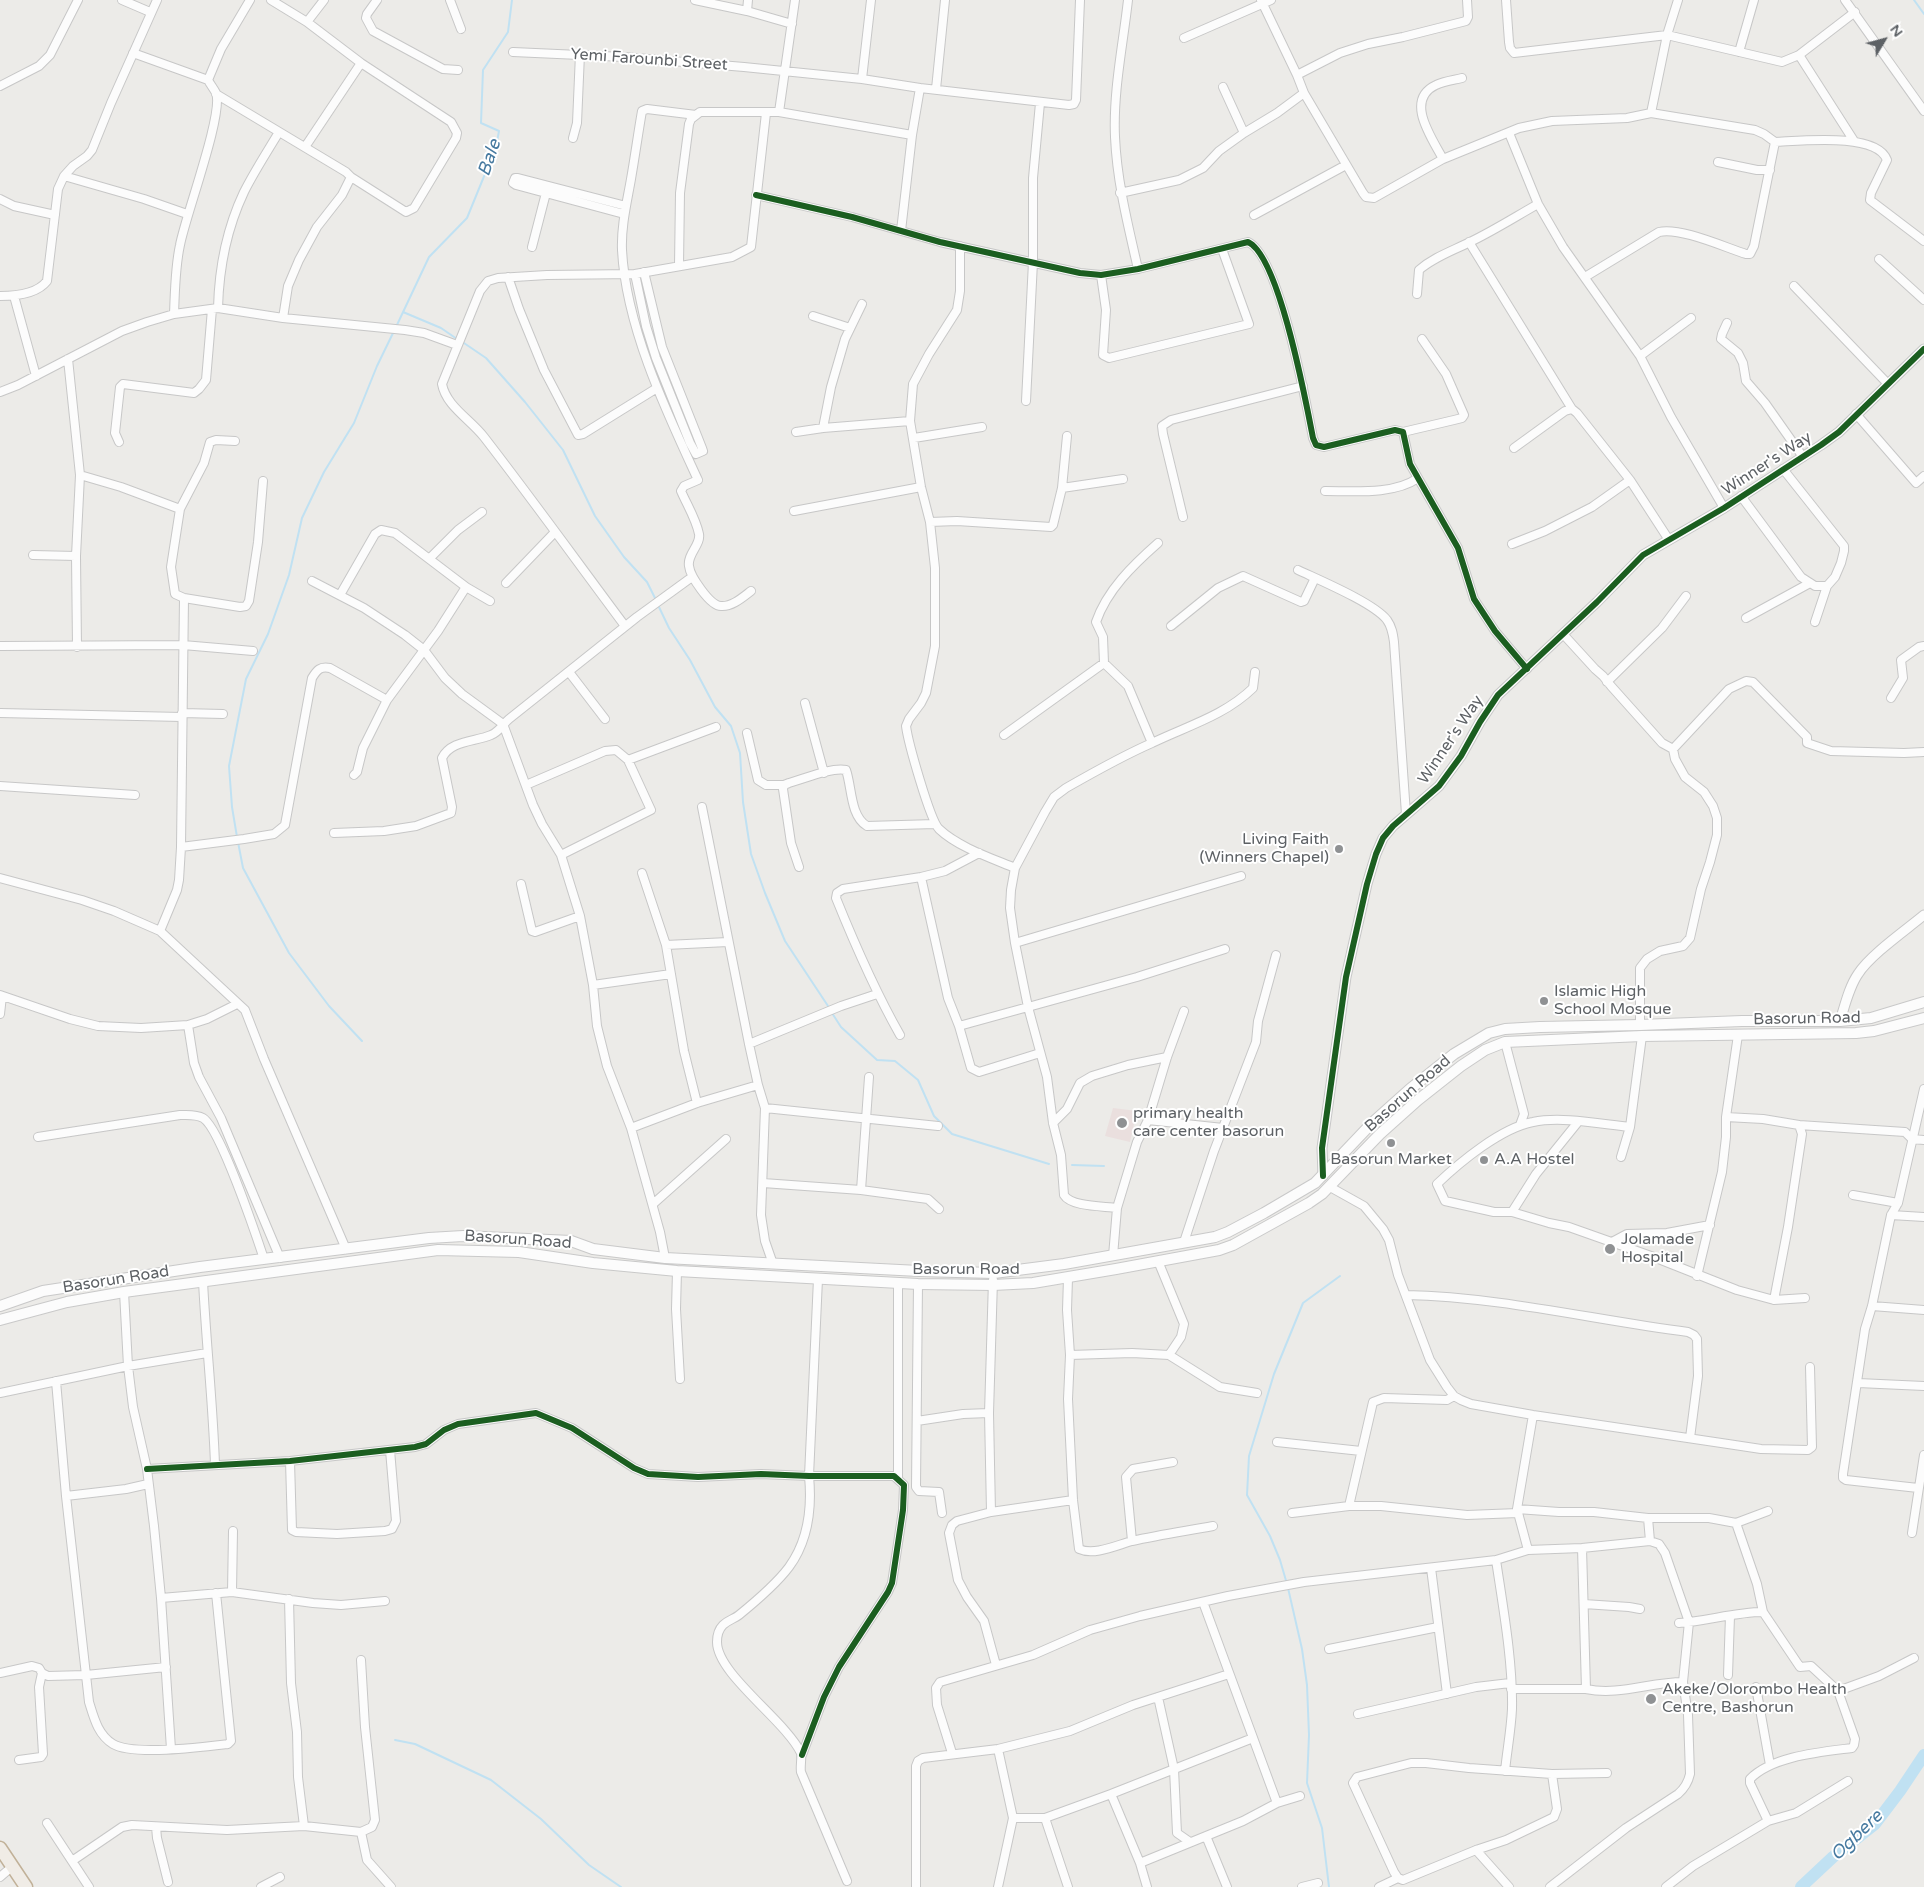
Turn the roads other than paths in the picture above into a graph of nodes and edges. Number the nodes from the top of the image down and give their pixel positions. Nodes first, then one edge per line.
1 (78, 0) edge
2 (122, 0) edge
3 (156, 0) edge
4 (250, 0) edge
5 (271, 0) edge
6 (324, 0) edge
7 (377, 0) edge
8 (450, 0) edge
9 (695, 0) edge
10 (748, 0) edge
11 (795, 0) edge
12 (871, 0) edge
13 (946, 0) edge
14 (1080, 0) edge
15 (1128, 0) edge
16 (1271, 0) edge
17 (1467, 0) edge
18 (1506, 0) edge
19 (1678, 0) edge
20 (1754, 0) edge
21 (1845, 0) edge
22 (1262, 2) edge
23 (747, 11) junction
24 (150, 12) junction
25 (1855, 12) junction
26 (307, 22) junction
27 (792, 24) junction
28 (461, 29) dead end
29 (1667, 34) junction
30 (1184, 38) dead end
31 (512, 52) dead end
32 (1739, 52) junction
33 (133, 53) junction
34 (580, 54) junction
35 (1799, 55) junction
36 (361, 64) junction
37 (458, 70) dead end
38 (785, 71) junction
39 (1297, 75) junction
40 (1462, 78) dead end
41 (862, 79) junction
42 (208, 80) junction
43 (0, 86) edge
44 (1223, 87) dead end
45 (920, 88) junction
46 (936, 89) junction
47 (1304, 93) junction
48 (216, 94) junction
49 (1040, 103) junction
50 (1924, 111) edge
51 (766, 112) junction
52 (779, 112) junction
53 (1651, 113) junction
54 (696, 115) junction
55 (279, 132) junction
56 (1244, 132) junction
57 (1509, 133) junction
58 (912, 135) junction
59 (573, 138) dead end
60 (1854, 140) junction
61 (1776, 142) junction
62 (306, 147) junction
63 (1443, 159) junction
64 (1718, 162) dead end
65 (1346, 165) junction
66 (1770, 170) junction
67 (64, 176) junction
68 (352, 177) junction
69 (1120, 193) junction
70 (756, 195) junction
71 (0, 199) edge
72 (1538, 204) junction
73 (625, 210) junction
74 (187, 214) junction
75 (55, 215) junction
76 (1254, 215) dead end
77 (901, 231) junction
78 (1924, 240) edge
79 (1469, 242) junction
80 (960, 246) junction
81 (532, 247) dead end
82 (1222, 249) junction
83 (1879, 258) dead end
84 (1033, 262) junction
85 (679, 265) junction
86 (1138, 269) junction
87 (644, 272) junction
88 (635, 274) junction
89 (624, 275) junction
90 (1101, 275) junction
91 (1585, 276) junction
92 (508, 277) junction
93 (1794, 286) dead end
94 (1417, 294) dead end
95 (0, 296) edge
96 (14, 296) junction
97 (1924, 300) edge
98 (862, 304) dead end
99 (215, 309) junction
100 (174, 314) junction
101 (813, 316) dead end
102 (283, 318) junction
103 (1690, 318) dead end
104 (1728, 324) dead end
105 (850, 328) junction
106 (1422, 339) dead end
107 (459, 342) junction
108 (1924, 349) edge
109 (1640, 356) junction
110 (68, 359) junction
111 (36, 376) junction
112 (1888, 384) junction
113 (1304, 386) junction
114 (657, 388) junction
115 (0, 392) edge
116 (1026, 401) dead end
117 (1572, 409) junction
118 (1856, 414) junction
119 (910, 420) junction
120 (982, 427) dead end
121 (823, 428) junction
122 (796, 432) dead end
123 (1403, 432) junction
124 (1067, 436) dead end
125 (914, 438) junction
126 (235, 441) dead end
127 (119, 442) dead end
128 (1514, 448) dead end
129 (1803, 458) junction
130 (1783, 469) junction
131 (80, 475) junction
132 (1924, 476) edge
133 (1418, 478) junction
134 (1123, 479) dead end
135 (1630, 480) junction
136 (263, 481) dead end
137 (921, 487) junction
138 (1062, 488) junction
139 (1325, 491) dead end
140 (1741, 496) junction
141 (1724, 508) junction
142 (180, 509) junction
143 (794, 511) dead end
144 (482, 512) dead end
145 (1183, 517) dead end
146 (930, 522) junction
147 (555, 532) junction
148 (1669, 540) junction
149 (1158, 543) dead end
150 (1512, 544) dead end
151 (33, 555) dead end
152 (76, 556) junction
153 (429, 559) junction
154 (1298, 570) dead end
155 (692, 577) junction
156 (1315, 578) junction
157 (312, 581) dead end
158 (506, 583) dead end
159 (1810, 583) junction
160 (1827, 586) junction
161 (466, 587) junction
162 (751, 591) dead end
163 (340, 594) junction
164 (1686, 596) dead end
165 (184, 598) junction
166 (490, 601) dead end
167 (1746, 618) dead end
168 (1815, 622) dead end
169 (625, 626) junction
170 (1171, 626) dead end
171 (1563, 634) junction
172 (183, 645) junction
173 (0, 646) edge
174 (1924, 646) edge
175 (77, 647) junction
176 (424, 650) junction
177 (253, 651) dead end
178 (1104, 663) junction
179 (1527, 669) junction
180 (569, 672) junction
181 (1255, 672) dead end
182 (1607, 682) junction
183 (1892, 698) dead end
184 (387, 700) junction
185 (805, 704) dead end
186 (0, 712) edge
187 (223, 714) dead end
188 (182, 715) junction
189 (605, 719) dead end
190 (503, 724) junction
191 (716, 727) dead end
192 (747, 733) dead end
193 (1004, 735) dead end
194 (1152, 743) junction
195 (1673, 749) junction
196 (1924, 752) edge
197 (628, 760) junction
198 (824, 773) junction
199 (354, 775) dead end
200 (526, 785) junction
201 (784, 785) junction
202 (0, 786) edge
203 (135, 794) dead end
204 (702, 807) dead end
205 (1406, 814) junction
206 (935, 824) junction
207 (334, 833) dead end
208 (181, 847) junction
209 (979, 852) junction
210 (561, 855) junction
211 (799, 867) dead end
212 (1015, 868) junction
213 (642, 872) dead end
214 (1241, 876) dead end
215 (922, 877) junction
216 (0, 878) edge
217 (521, 884) dead end
218 (1924, 915) edge
219 (580, 916) junction
220 (160, 931) junction
221 (728, 942) junction
222 (1015, 943) junction
223 (666, 945) junction
224 (1225, 949) dead end
225 (1276, 955) dead end
226 (671, 974) junction
227 (593, 985) junction
228 (877, 994) junction
229 (1, 995) edge
230 (1924, 1002) edge
231 (237, 1004) junction
232 (1028, 1007) junction
233 (1184, 1011) dead end
234 (0, 1014) edge
235 (1924, 1018) edge
236 (1840, 1020) junction
237 (1640, 1025) junction
238 (188, 1026) junction
239 (959, 1026) junction
240 (1540, 1027) junction
241 (900, 1035) dead end
242 (1738, 1035) junction
243 (1642, 1036) junction
244 (1542, 1040) junction
245 (1505, 1042) junction
246 (749, 1044) junction
247 (1040, 1053) junction
248 (1168, 1057) junction
249 (869, 1077) dead end
250 (758, 1085) junction
251 (1924, 1089) edge
252 (696, 1103) junction
253 (765, 1108) junction
254 (1726, 1117) junction
255 (867, 1120) junction
256 (1148, 1120) junction
257 (1578, 1122) junction
258 (1053, 1123) junction
259 (1520, 1125) junction
260 (938, 1126) dead end
261 (1799, 1126) junction
262 (1630, 1127) junction
263 (631, 1128) junction
264 (1223, 1128) junction
265 (38, 1138) dead end
266 (726, 1139) dead end
267 (1912, 1139) junction
268 (1924, 1140) edge
269 (1621, 1156) dead end
270 (1323, 1176) junction
271 (763, 1183) junction
272 (1330, 1187) junction
273 (861, 1190) junction
274 (1853, 1195) dead end
275 (1898, 1203) junction
276 (653, 1204) junction
277 (1117, 1208) junction
278 (939, 1209) dead end
279 (1512, 1212) junction
280 (1891, 1215) junction
281 (1924, 1217) edge
282 (1710, 1225) junction
283 (1184, 1242) junction
284 (1612, 1242) junction
285 (346, 1249) junction
286 (1113, 1256) junction
287 (280, 1258) junction
288 (665, 1258) junction
289 (264, 1259) junction
290 (1158, 1261) junction
291 (773, 1264) junction
292 (677, 1271) junction
293 (994, 1273) junction
294 (1697, 1276) junction
295 (1068, 1278) junction
296 (818, 1279) junction
297 (203, 1281) junction
298 (898, 1283) junction
299 (918, 1284) junction
300 (993, 1285) junction
301 (124, 1292) junction
302 (1406, 1295) junction
303 (1805, 1298) dead end
304 (1774, 1300) junction
305 (0, 1303) edge
306 (1872, 1306) junction
307 (1924, 1310) edge
308 (0, 1320) edge
309 (207, 1353) junction
310 (1070, 1354) junction
311 (1169, 1355) junction
312 (128, 1366) junction
313 (1810, 1367) dead end
314 (680, 1379) dead end
315 (56, 1381) junction
316 (1858, 1382) junction
317 (1924, 1386) edge
318 (0, 1393) edge
319 (1257, 1393) dead end
320 (1454, 1396) junction
321 (989, 1413) junction
322 (1533, 1415) junction
323 (918, 1421) junction
324 (1690, 1438) junction
325 (1277, 1442) dead end
326 (390, 1450) junction
327 (1362, 1450) junction
328 (1924, 1455) edge
329 (290, 1461) junction
330 (1173, 1462) dead end
331 (215, 1465) junction
332 (147, 1469) junction
333 (809, 1476) junction
334 (898, 1478) junction
335 (148, 1484) junction
336 (1918, 1488) junction
337 (66, 1496) junction
338 (1073, 1500) junction
339 (1349, 1506) junction
340 (1517, 1511) junction
341 (1768, 1511) dead end
342 (991, 1512) junction
343 (942, 1513) dead end
344 (1292, 1513) dead end
345 (1648, 1518) junction
346 (1736, 1523) junction
347 (1213, 1526) dead end
348 (233, 1530) dead end
349 (1912, 1533) dead end
350 (1132, 1541) junction
351 (1650, 1541) junction
352 (1582, 1548) junction
353 (1528, 1550) junction
354 (1496, 1560) junction
355 (1431, 1568) junction
356 (232, 1592) junction
357 (216, 1593) junction
358 (161, 1598) junction
359 (289, 1599) junction
360 (385, 1601) dead end
361 (1203, 1602) junction
362 (1584, 1604) junction
363 (1640, 1610) dead end
364 (1763, 1612) junction
365 (1730, 1616) junction
366 (1689, 1622) junction
367 (1680, 1623) dead end
368 (1438, 1627) junction
369 (1329, 1649) dead end
370 (1914, 1658) dead end
371 (361, 1660) dead end
372 (996, 1665) junction
373 (166, 1667) junction
374 (42, 1672) junction
375 (0, 1673) edge
376 (1230, 1674) junction
377 (86, 1675) junction
378 (1728, 1675) dead end
379 (1683, 1682) junction
380 (1511, 1686) junction
381 (1756, 1687) dead end
382 (1586, 1689) junction
383 (1838, 1691) junction
384 (1447, 1694) junction
385 (1158, 1697) junction
386 (1358, 1714) dead end
387 (1253, 1738) junction
388 (171, 1749) junction
389 (998, 1749) junction
390 (952, 1753) junction
391 (802, 1755) junction
392 (19, 1760) dead end
393 (1770, 1765) junction
394 (1174, 1769) junction
395 (1505, 1771) junction
396 (1607, 1773) dead end
397 (1552, 1774) junction
398 (1848, 1781) dead end
399 (1111, 1794) junction
400 (1300, 1796) dead end
401 (1277, 1803) junction
402 (1013, 1818) junction
403 (1044, 1818) junction
404 (1768, 1821) junction
405 (47, 1823) dead end
406 (304, 1826) junction
407 (156, 1827) junction
408 (361, 1832) junction
409 (1206, 1836) junction
410 (1190, 1842) junction
411 (0, 1848) edge
412 (1476, 1850) junction
413 (72, 1861) junction
414 (1140, 1864) junction
415 (2, 1869) edge
416 (280, 1877) dead end
417 (1398, 1878) junction
418 (847, 1881) dead end
419 (168, 1882) dead end
420 (1318, 1883) dead end
421 (87, 1886) edge
422 (1667, 1886) edge
423 (18, 1887) edge
424 (26, 1887) edge
425 (261, 1887) edge
426 (391, 1887) edge
427 (916, 1887) edge
428 (998, 1887) edge
429 (1068, 1887) edge
430 (1147, 1887) edge
431 (1227, 1887) edge
432 (1302, 1887) edge
433 (1379, 1887) edge
434 (1509, 1887) edge
435 (1550, 1887) edge

1 - 43 street
2 - 24 street
3 - 24 street
4 - 42 street
5 - 26 street
6 - 26 street
7 - 37 street
8 - 28 street
9 - 23 street
10 - 23 street
11 - 27 street
12 - 41 street
13 - 46 street
14 - 49 street, Yemi Farounbi Street
15 - 69 street
16 - 22 street
17 - 39 street
18 - 29 street
19 - 29 street
20 - 32 street
21 - 25 street
22 - 30 street
22 - 39 street
23 - 27 street
24 - 33 street
25 - 35 street
25 - 50 street
26 - 36 street
27 - 38 street
29 - 32 street
29 - 53 street
31 - 34 street, Yemi Farounbi Street
32 - 35 street
33 - 42 street
33 - 67 street
34 - 38 street, Yemi Farounbi Street
34 - 59 street
35 - 60 street
36 - 62 street
36 - 68 street
38 - 41 street, Yemi Farounbi Street
38 - 52 street
39 - 47 street
40 - 63 street
41 - 45 street, Yemi Farounbi Street
42 - 48 street
44 - 56 street
45 - 46 street, Yemi Farounbi Street
45 - 58 street
46 - 49 street, Yemi Farounbi Street
47 - 56 street
47 - 65 street
48 - 55 street
48 - 74 street
49 - 84 street
51 - 52 street
51 - 54 street
51 - 70 street
52 - 58 street
53 - 57 street
53 - 61 street
54 - 73 street
54 - 85 street
55 - 62 street
55 - 99 street
56 - 69 street
57 - 63 street
57 - 72 street
58 - 77 street
60 - 61 street
60 - 78 street
61 - 66 street
62 - 68 street
63 - 65 street
64 - 66 street
65 - 76 street
66 - 91 street
67 - 74 street
67 - 75 street
68 - 102 street
69 - 86 street
70 - 77 street
70 - 85 street
71 - 75 street
72 - 79 street
72 - 91 street
73 - 81 street
73 - 89 street
74 - 100 street
75 - 96 street
77 - 80 street
79 - 94 street
79 - 117 street
80 - 84 street
80 - 119 street
82 - 86 street
82 - 90 street
82 - 113 street
83 - 97 street
84 - 90 street
84 - 116 street
85 - 87 street
86 - 90 street
87 - 88 street
87 - 88 street
88 - 89 street
89 - 92 street
89 - 114 street
91 - 109 street
92 - 107 street
92 - 114 street
93 - 112 street
95 - 96 street
96 - 111 street
98 - 105 street
99 - 100 street
99 - 102 street
99 - 127 street
100 - 110 street
101 - 105 street
102 - 107 street
103 - 109 street
104 - 129 street
105 - 121 street
106 - 123 street
107 - 147 street
108 - 112 street, Winner's Way
109 - 141 street
110 - 111 street
110 - 131 street
111 - 115 street
112 - 118 street, Winner's Way
113 - 123 street
113 - 145 street
114 - 155 street
117 - 128 street
117 - 135 street
118 - 129 street, Winner's Way
118 - 132 street
119 - 121 street
119 - 125 street
120 - 125 street
121 - 122 street
123 - 133 street
124 - 138 street
125 - 137 street
126 - 142 street
129 - 130 street, Winner's Way
130 - 140 street, Winner's Way
130 - 160 street
131 - 142 street
131 - 152 street
133 - 139 street
133 - 179 street
134 - 138 street
135 - 148 street
135 - 150 street
136 - 165 street
137 - 143 street
137 - 146 street
138 - 146 street
140 - 141 street, Winner's Way
140 - 159 street
141 - 148 street, Winner's Way
142 - 165 street
144 - 153 street
146 - 206 street
147 - 158 street
147 - 169 street
148 - 171 street, Winner's Way
149 - 178 street
151 - 152 street
152 - 175 street
153 - 161 street
153 - 163 street
154 - 156 street
155 - 162 street
155 - 169 street
156 - 170 street
156 - 205 street
157 - 163 street
159 - 160 street
159 - 167 street
160 - 168 street
161 - 166 street
161 - 176 street
163 - 176 street
164 - 182 street
165 - 172 street
169 - 180 street
171 - 179 street, Winner's Way
171 - 182 street
172 - 175 street
172 - 177 street
172 - 188 street
173 - 175 street
174 - 183 street
176 - 184 street
176 - 190 street
178 - 193 street
178 - 194 street
179 - 205 street, Winner's Way
180 - 189 street
180 - 190 street
181 - 194 street
182 - 195 street
184 - 199 street
184 - 208 street
185 - 198 street
186 - 188 street
187 - 188 street
188 - 208 street
190 - 200 street
190 - 207 street
191 - 197 street
192 - 201 street
194 - 212 street
195 - 196 street
195 - 237 street
197 - 200 street
197 - 210 street
198 - 201 street
198 - 206 street
200 - 210 street
201 - 211 street
202 - 203 street
204 - 221 street
205 - 270 street, Winner's Way
206 - 209 street
208 - 220 street
209 - 212 street
209 - 215 street
210 - 219 street
212 - 222 street
213 - 223 street
214 - 222 street
215 - 228 street
215 - 239 street
216 - 220 street
217 - 219 street
218 - 236 street
219 - 227 street
220 - 231 street
221 - 223 street
221 - 246 street
222 - 232 street
223 - 226 street
224 - 232 street
225 - 264 street
226 - 227 street
226 - 252 street
227 - 263 street
228 - 241 street
228 - 246 street
229 - 234 street
229 - 238 street
230 - 236 main road, Basorun Road
231 - 238 street
231 - 285 street
232 - 239 street
232 - 247 street
233 - 248 street
235 - 242 main road, Basorun Road
236 - 237 main road, Basorun Road
237 - 240 main road, Basorun Road
238 - 287 street
239 - 247 street
240 - 244 main road
240 - 270 main road, Basorun Road
242 - 243 main road, Basorun Road
242 - 254 street
243 - 244 main road, Basorun Road
243 - 262 street
244 - 245 main road, Basorun Road
245 - 259 street
245 - 272 main road, Basorun Road
246 - 250 street
247 - 258 street
248 - 256 street
248 - 258 street
249 - 255 street
250 - 252 street
250 - 253 street
251 - 267 street
252 - 263 street
253 - 255 street
253 - 271 street
254 - 261 street
254 - 282 street
255 - 260 street
255 - 273 street
256 - 264 street
256 - 277 street
257 - 259 street
257 - 262 street
257 - 279 street
258 - 277 street
259 - 279 street
261 - 267 street
261 - 304 street
262 - 269 street
263 - 276 street
264 - 283 street
265 - 289 street
266 - 276 street
267 - 268 street
267 - 275 street
270 - 283 main road, Basorun Road
271 - 273 street
271 - 291 street
272 - 290 main road, Basorun Road
272 - 302 street
273 - 278 street
274 - 275 street
275 - 280 street
276 - 288 street
277 - 286 street
279 - 284 street
280 - 281 street
280 - 306 street
282 - 284 street
282 - 294 street
283 - 286 main road, Basorun Road
284 - 294 street
285 - 287 main road, Basorun Road
285 - 288 main road, Basorun Road
286 - 293 main road, Basorun Road
287 - 289 main road, Basorun Road
288 - 291 main road, Basorun Road
289 - 305 main road, Basorun Road
290 - 295 main road, Basorun Road
290 - 311 street
291 - 293 main road, Basorun Road
292 - 296 main road, Basorun Road
292 - 297 main road, Basorun Road
292 - 314 street
293 - 300 street
294 - 304 street
295 - 300 main road, Basorun Road
295 - 310 street
296 - 298 main road, Basorun Road
296 - 333 street
297 - 301 main road, Basorun Road
297 - 309 street
298 - 299 main road, Basorun Road
298 - 334 street
299 - 300 main road, Basorun Road
299 - 323 street
300 - 321 street
301 - 308 main road, Basorun Road
301 - 312 street
302 - 320 street
302 - 324 street
303 - 304 street
306 - 307 street
306 - 316 street
309 - 312 street
309 - 331 street
310 - 311 street
310 - 338 street
311 - 319 street
312 - 315 street
312 - 332 street
313 - 324 street
315 - 318 street
315 - 337 street
316 - 317 street
316 - 336 street
320 - 322 street
320 - 327 street
321 - 323 street
321 - 342 street
322 - 324 street
322 - 340 street
323 - 343 street
325 - 327 street
326 - 329 street
326 - 329 street
326 - 333 street
327 - 339 street
328 - 336 street
329 - 331 street
330 - 350 street
331 - 332 street
332 - 335 street
333 - 334 street
333 - 391 street
334 - 391 street
335 - 337 street
335 - 358 street
336 - 349 street
337 - 377 street
338 - 342 street
338 - 350 street
339 - 340 street
339 - 344 street
340 - 345 street
340 - 353 street
341 - 346 street
342 - 372 street
345 - 346 street
345 - 351 street
346 - 364 street
347 - 350 street
348 - 356 street
351 - 352 street
351 - 366 street
352 - 353 street
352 - 362 street
353 - 354 street
354 - 355 street
354 - 380 street
355 - 361 street
355 - 368 street
356 - 357 street
356 - 359 street
357 - 358 street
357 - 388 street
358 - 373 street
359 - 360 street
359 - 406 street
361 - 372 street
361 - 376 street
362 - 363 street
362 - 382 street
364 - 365 street
364 - 383 street
365 - 366 street
365 - 378 street
366 - 367 street
366 - 379 street
368 - 369 street
368 - 384 street
370 - 383 street
371 - 408 street
372 - 390 street
373 - 377 street
373 - 388 street
374 - 375 street
374 - 377 street
374 - 392 street
376 - 385 street
376 - 387 street
377 - 388 street
379 - 382 street
379 - 435 street
380 - 382 street
380 - 384 street
380 - 395 street
381 - 393 street
383 - 393 street
384 - 386 street
385 - 389 street
385 - 394 street
387 - 394 street
387 - 401 street
389 - 390 street
389 - 402 street
390 - 427 street
391 - 418 street
393 - 404 street
394 - 399 street
394 - 410 street
395 - 397 street
395 - 417 street
396 - 397 street
397 - 412 street
398 - 404 street
399 - 403 street
399 - 414 street
400 - 401 street
401 - 409 street
402 - 403 street
402 - 428 street
403 - 429 street
404 - 422 street
405 - 413 street
406 - 407 street
406 - 408 street
407 - 413 street
407 - 419 street
408 - 426 street
409 - 410 street
409 - 431 street
410 - 414 street
411 - 424 highway
412 - 417 street
412 - 434 street
413 - 421 street
414 - 430 street
415 - 423 highway
416 - 425 street
417 - 433 street
420 - 432 street

